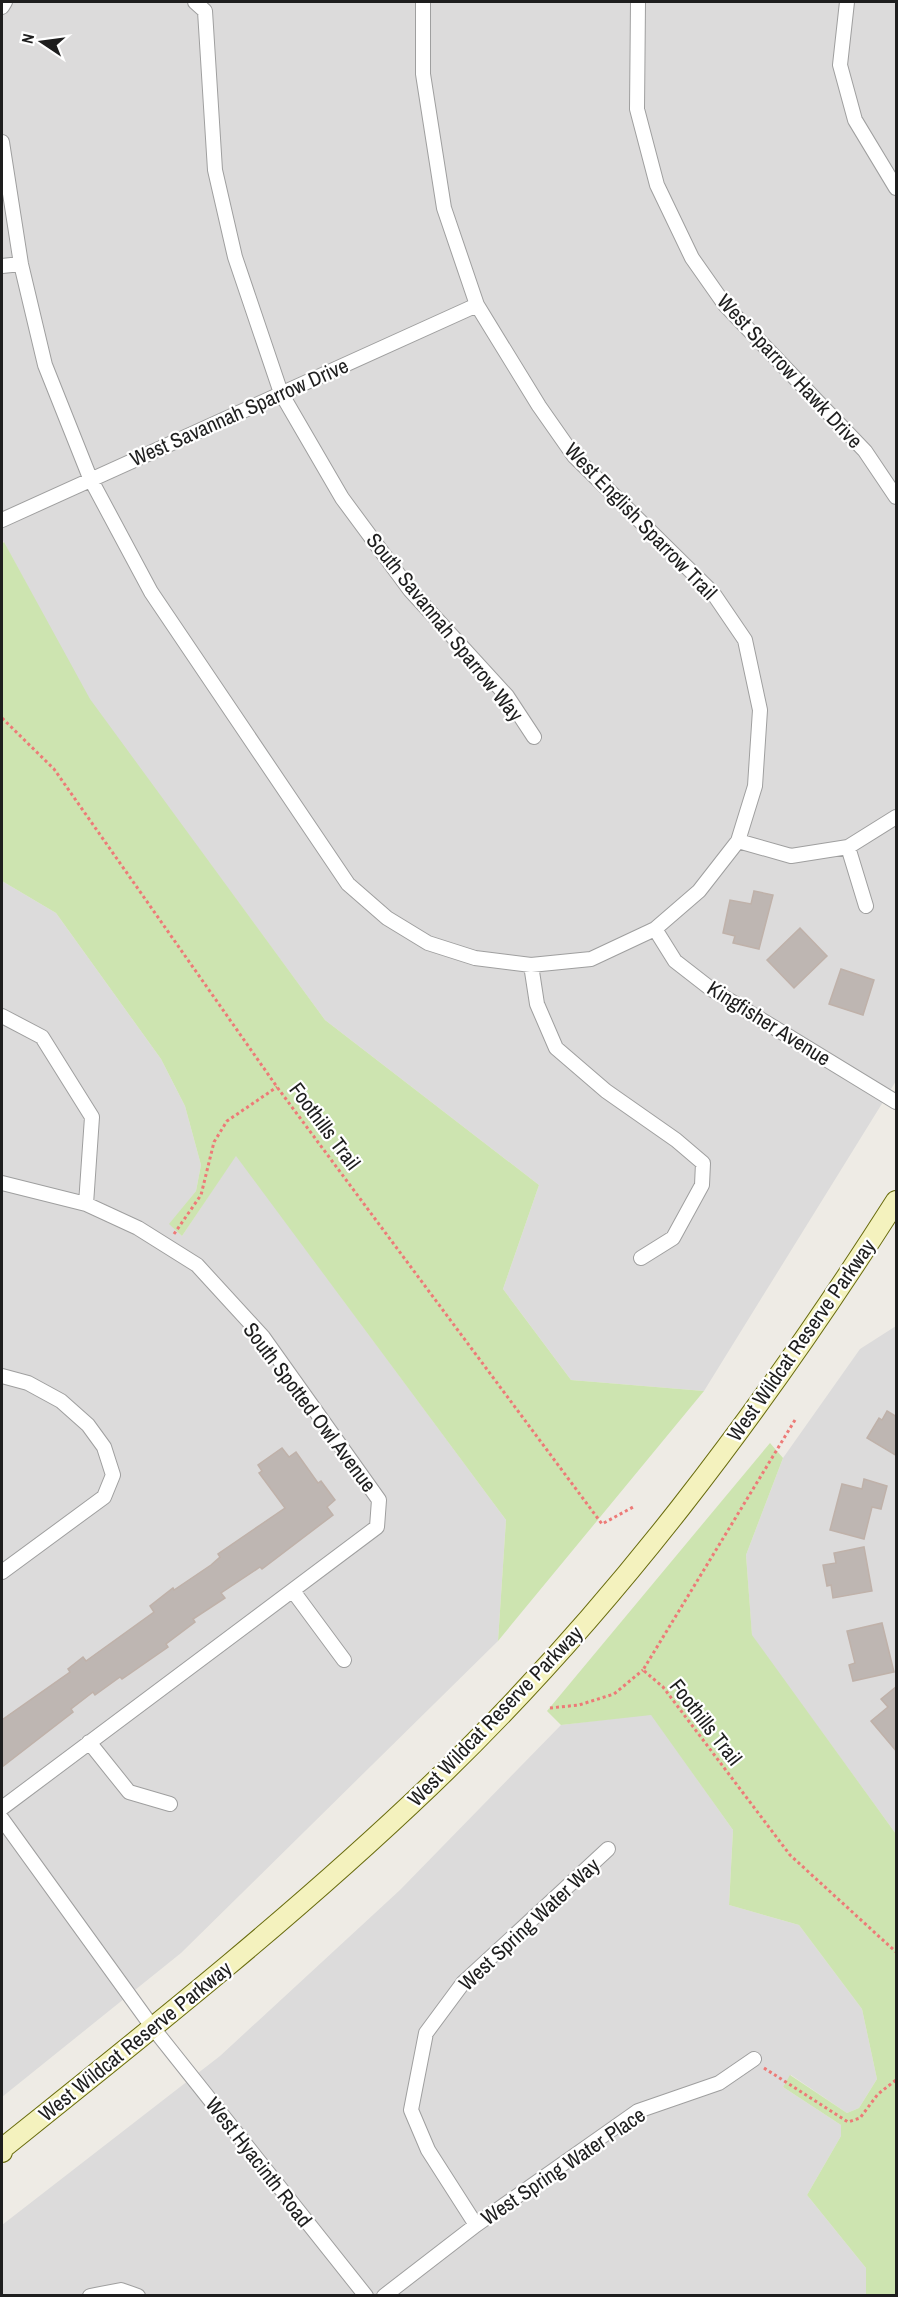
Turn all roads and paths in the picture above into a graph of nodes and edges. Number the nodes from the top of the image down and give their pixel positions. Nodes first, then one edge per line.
1 (5, 2) edge
2 (195, 2) edge
3 (423, 2) edge
4 (638, 2) edge
5 (847, 2) edge
6 (2, 7) edge
7 (2, 142) edge
8 (897, 188) edge
9 (21, 264) junction
10 (2, 266) edge
11 (477, 305) junction
12 (281, 393) junction
13 (90, 478) junction
14 (897, 497) edge
15 (2, 520) edge
16 (2, 718) edge
17 (534, 737) dead end
18 (897, 816) edge
19 (738, 841) junction
20 (848, 847) junction
21 (866, 906) dead end
22 (655, 929) junction
23 (531, 965) junction
24 (2, 1016) edge
25 (277, 1088) junction
26 (897, 1102) edge
27 (2, 1183) edge
28 (897, 1200) edge
29 (86, 1204) junction
30 (166, 1246) junction
31 (641, 1258) dead end
32 (2, 1376) edge
33 (795, 1420) dead end
34 (635, 1506) dead end
35 (2, 1572) edge
36 (293, 1591) junction
37 (344, 1660) dead end
38 (643, 1670) junction
39 (550, 1708) dead end
40 (89, 1742) junction
41 (170, 1804) dead end
42 (2, 1808) edge
43 (2, 1819) edge
44 (608, 1850) dead end
45 (897, 1952) edge
46 (153, 2028) junction
47 (754, 2059) joint
48 (897, 2080) edge
49 (2, 2149) edge
50 (476, 2225) junction
51 (90, 2295) edge
52 (138, 2295) edge
53 (366, 2295) edge
54 (384, 2295) edge

1 - 6 street
2 - 12 street, South Savannah Sparrow Way
3 - 11 street, West English Sparrow Trail
4 - 14 street, West Sparrow Hawk Drive
5 - 8 street
7 - 9 street, West English Sparrow Trail
9 - 10 street
9 - 13 street, West English Sparrow Trail
11 - 12 street, West Savannah Sparrow Drive
11 - 19 street, West English Sparrow Trail
12 - 13 street, West Savannah Sparrow Drive
12 - 17 street, South Savannah Sparrow Way
13 - 15 street, West Savannah Sparrow Drive
13 - 23 street, West English Sparrow Trail
16 - 25 path, Foothills Trail
18 - 20 street
19 - 20 street
19 - 22 street, West English Sparrow Trail
20 - 21 street
22 - 23 street, West English Sparrow Trail
22 - 26 street, Kingfisher Avenue
23 - 31 street
24 - 29 street
25 - 30 path
25 - 34 path, Foothills Trail
27 - 29 street, South Spotted Owl Avenue
28 - 46 main road, West Wildcat Reserve Parkway
29 - 30 street, South Spotted Owl Avenue
30 - 36 street, South Spotted Owl Avenue
32 - 35 street
33 - 38 path, Foothills Trail
36 - 37 street
36 - 40 street, South Spotted Owl Avenue
38 - 39 path
38 - 45 path, Foothills Trail
40 - 41 street
40 - 42 street, South Spotted Owl Avenue
43 - 46 street
44 - 50 street, West Spring Water Way
46 - 49 main road, West Wildcat Reserve Parkway
46 - 53 street, West Hyacinth Road
47 - 48 path
47 - 50 street, West Spring Water Place
50 - 54 street, West Spring Water Place
51 - 52 street

